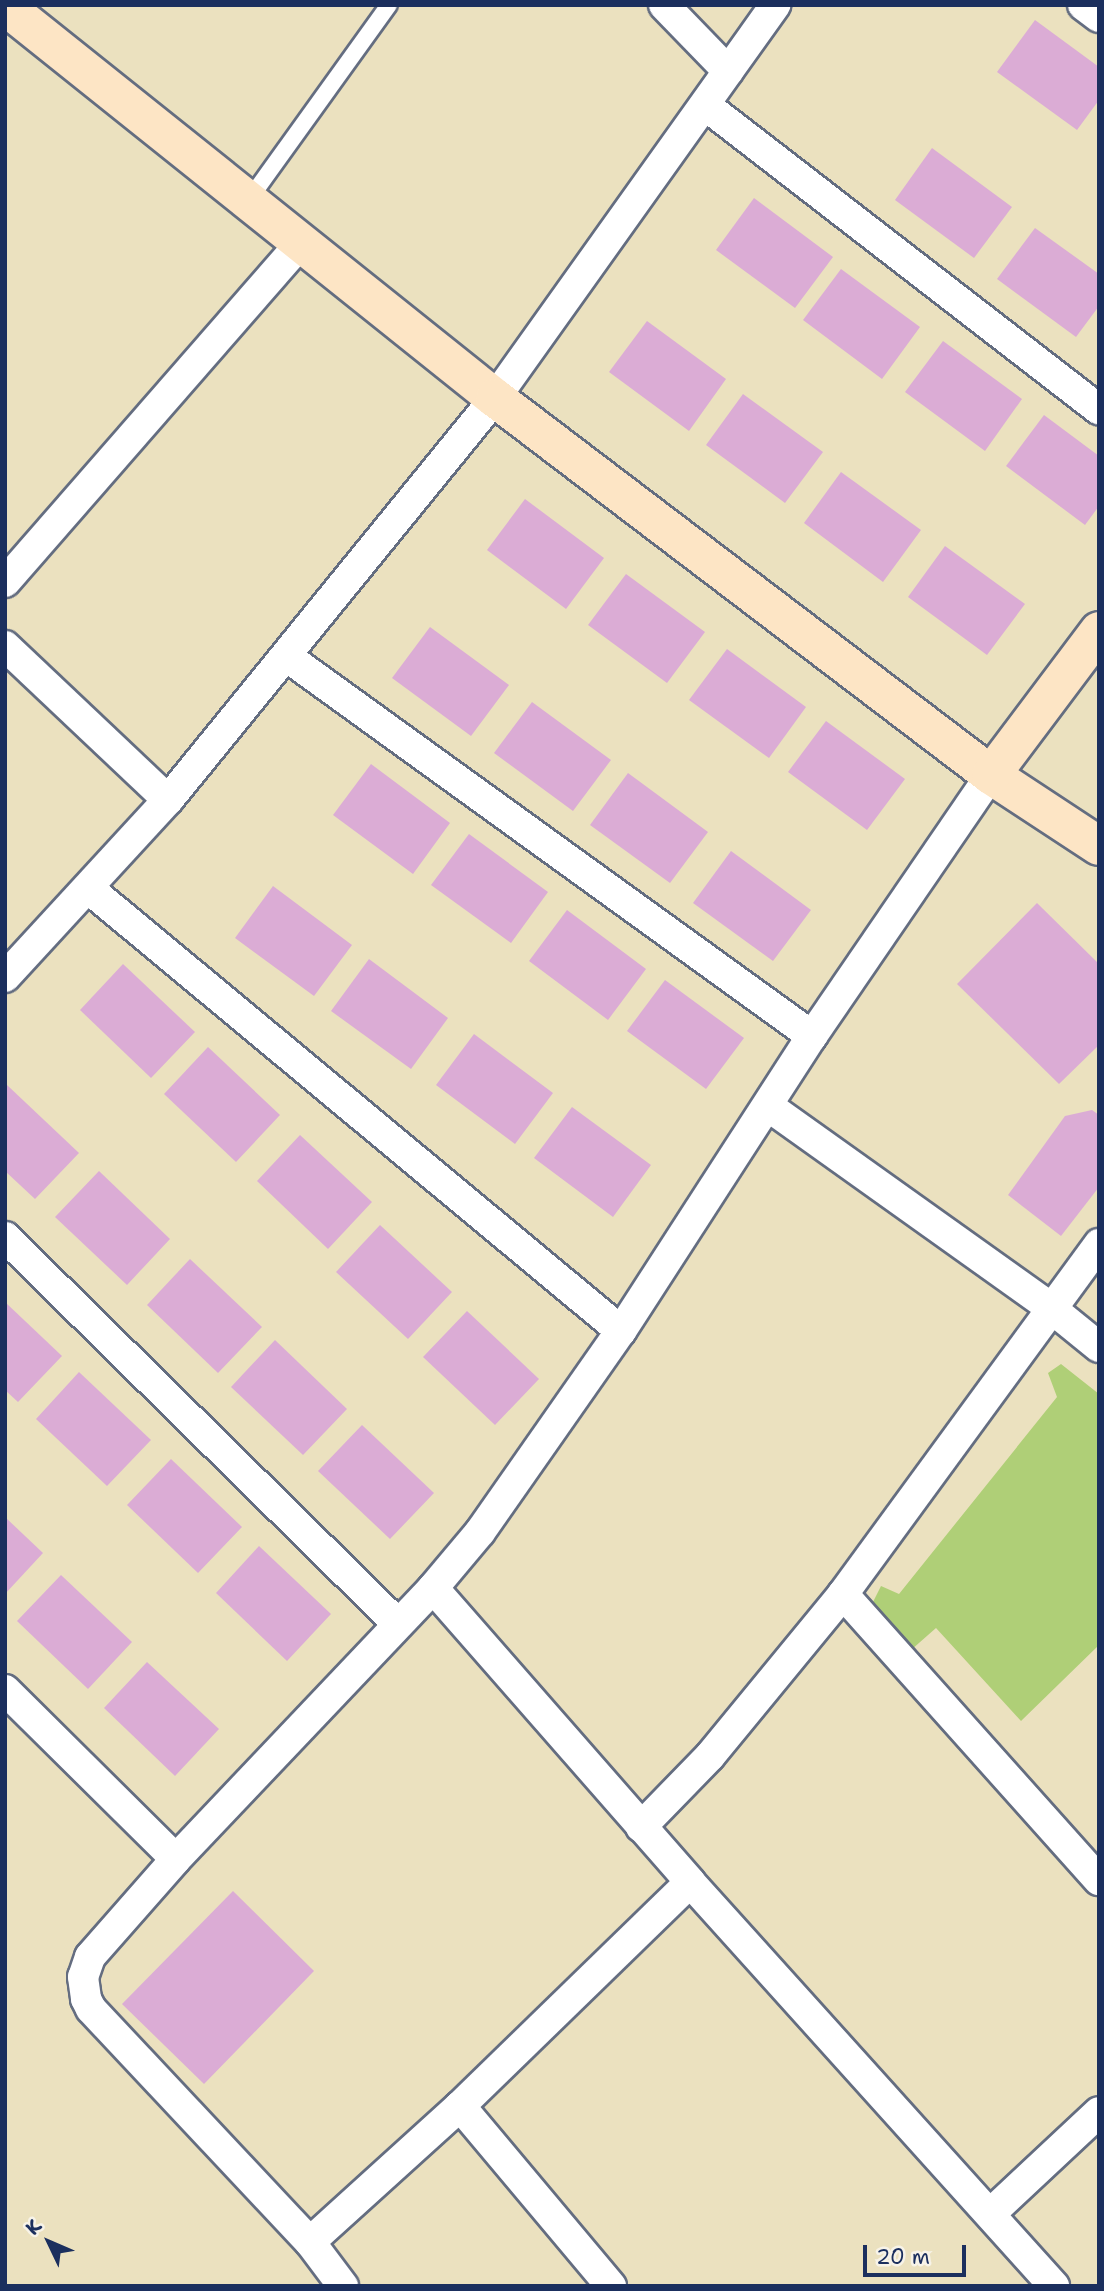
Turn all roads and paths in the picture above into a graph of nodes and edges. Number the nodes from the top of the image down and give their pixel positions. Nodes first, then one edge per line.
1 (389, 5) edge
2 (664, 5) edge
3 (775, 5) edge
4 (1083, 5) edge
5 (5, 6) edge
6 (1099, 18) edge
7 (728, 71) junction
8 (705, 105) junction
9 (248, 201) junction
10 (301, 243) junction
11 (495, 398) junction
12 (1099, 410) edge
13 (5, 582) edge
14 (1099, 631) edge
15 (5, 646) edge
16 (286, 656) junction
17 (991, 775) junction
18 (168, 800) junction
19 (1099, 846) edge
20 (88, 888) junction
21 (5, 977) edge
22 (812, 1036) junction
23 (768, 1106) junction
24 (5, 1237) edge
25 (1099, 1244) edge
26 (1051, 1308) junction
27 (621, 1331) junction
28 (1099, 1347) edge
29 (433, 1588) junction
30 (843, 1594) junction
31 (398, 1625) junction
32 (5, 1690) edge
33 (641, 1827) junction
34 (176, 1859) junction
35 (1099, 1880) edge
36 (690, 1882) junction
37 (460, 2106) junction
38 (1099, 2112) edge
39 (990, 2214) junction
40 (310, 2242) junction
41 (610, 2285) edge
42 (343, 2286) edge
43 (1054, 2286) edge

1 - 9 lane
2 - 7 street
3 - 7 street
4 - 6 street
5 - 9 street
7 - 8 street
8 - 11 street
8 - 12 street
9 - 10 street
10 - 11 street
10 - 13 street
11 - 16 street
11 - 17 street
14 - 17 street
15 - 18 street
16 - 18 street
16 - 22 street
17 - 19 street
17 - 22 street
18 - 20 street
20 - 21 street
20 - 27 street
22 - 23 street
23 - 26 street
23 - 27 street
24 - 31 street
25 - 26 street
26 - 28 street
26 - 30 street
27 - 29 street
29 - 31 street
29 - 33 street
30 - 33 street
30 - 35 street
31 - 34 street
32 - 34 street
33 - 36 street
34 - 40 street
36 - 37 street
36 - 39 street
37 - 40 street
37 - 41 street
38 - 39 street
39 - 43 street
40 - 42 street

